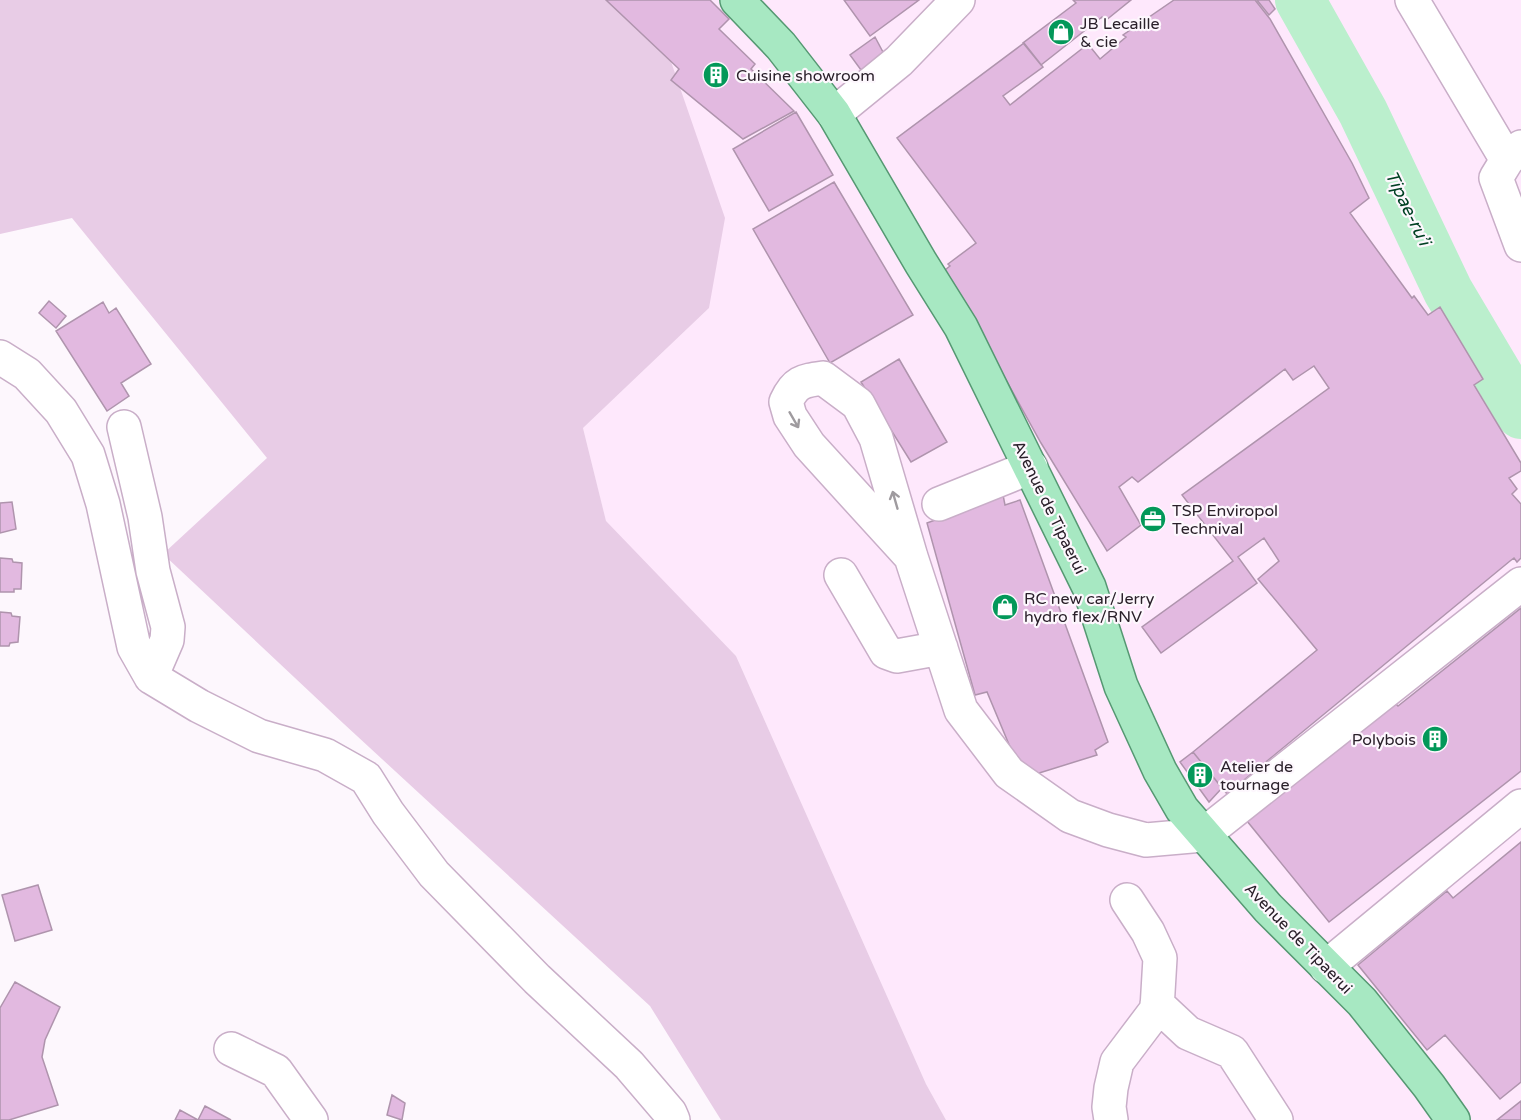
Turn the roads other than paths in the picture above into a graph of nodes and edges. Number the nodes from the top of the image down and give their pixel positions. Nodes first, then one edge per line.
1 (737, 0) edge
2 (958, 0) edge
3 (1412, 0) edge
4 (834, 114) junction
5 (1514, 154) edge
6 (1521, 245) edge
7 (0, 357) edge
8 (124, 427) dead end
9 (1032, 467) junction
10 (939, 504) dead end
11 (911, 556) junction
12 (841, 574) dead end
13 (1521, 584) edge
14 (941, 648) junction
15 (151, 676) junction
16 (1521, 806) edge
17 (1203, 835) junction
18 (1127, 900) dead end
19 (1326, 967) junction
20 (1157, 1004) junction
21 (231, 1049) dead end
22 (311, 1120) edge
23 (673, 1120) edge
24 (1111, 1120) edge
25 (1276, 1120) edge
26 (1453, 1120) edge

1 - 4 main road, Avenue de Tipaerui
2 - 4 street
3 - 5 street
4 - 9 main road, Avenue de Tipaerui
5 - 6 street
7 - 15 street
8 - 15 street
9 - 10 street
9 - 17 main road, Avenue de Tipaerui
11 -> 11 street
11 - 14 street
12 - 14 street
13 - 17 street
14 - 17 street
15 - 23 street
16 - 19 street
17 - 19 main road, Avenue de Tipaerui
18 - 20 street
19 - 26 main road, Avenue de Tipaerui
20 - 24 street
20 - 25 street
21 - 22 street

